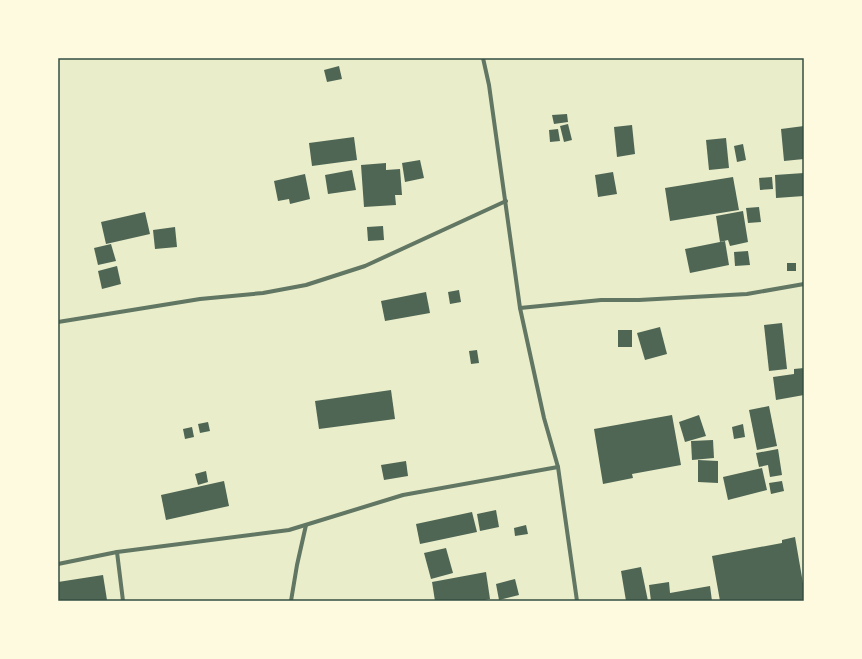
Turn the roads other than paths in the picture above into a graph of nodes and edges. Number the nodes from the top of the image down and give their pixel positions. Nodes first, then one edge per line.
1 (483, 58) edge
2 (506, 201) junction
3 (804, 284) edge
4 (520, 308) junction
5 (58, 322) edge
6 (558, 466) junction
7 (306, 525) junction
8 (117, 552) junction
9 (58, 564) edge
10 (123, 601) edge
11 (291, 601) edge
12 (577, 601) edge

1 - 2 street
2 - 4 street
2 - 5 street
3 - 4 street
4 - 6 street
6 - 7 street
6 - 12 street
7 - 8 street
7 - 11 street
8 - 9 street
8 - 10 street

